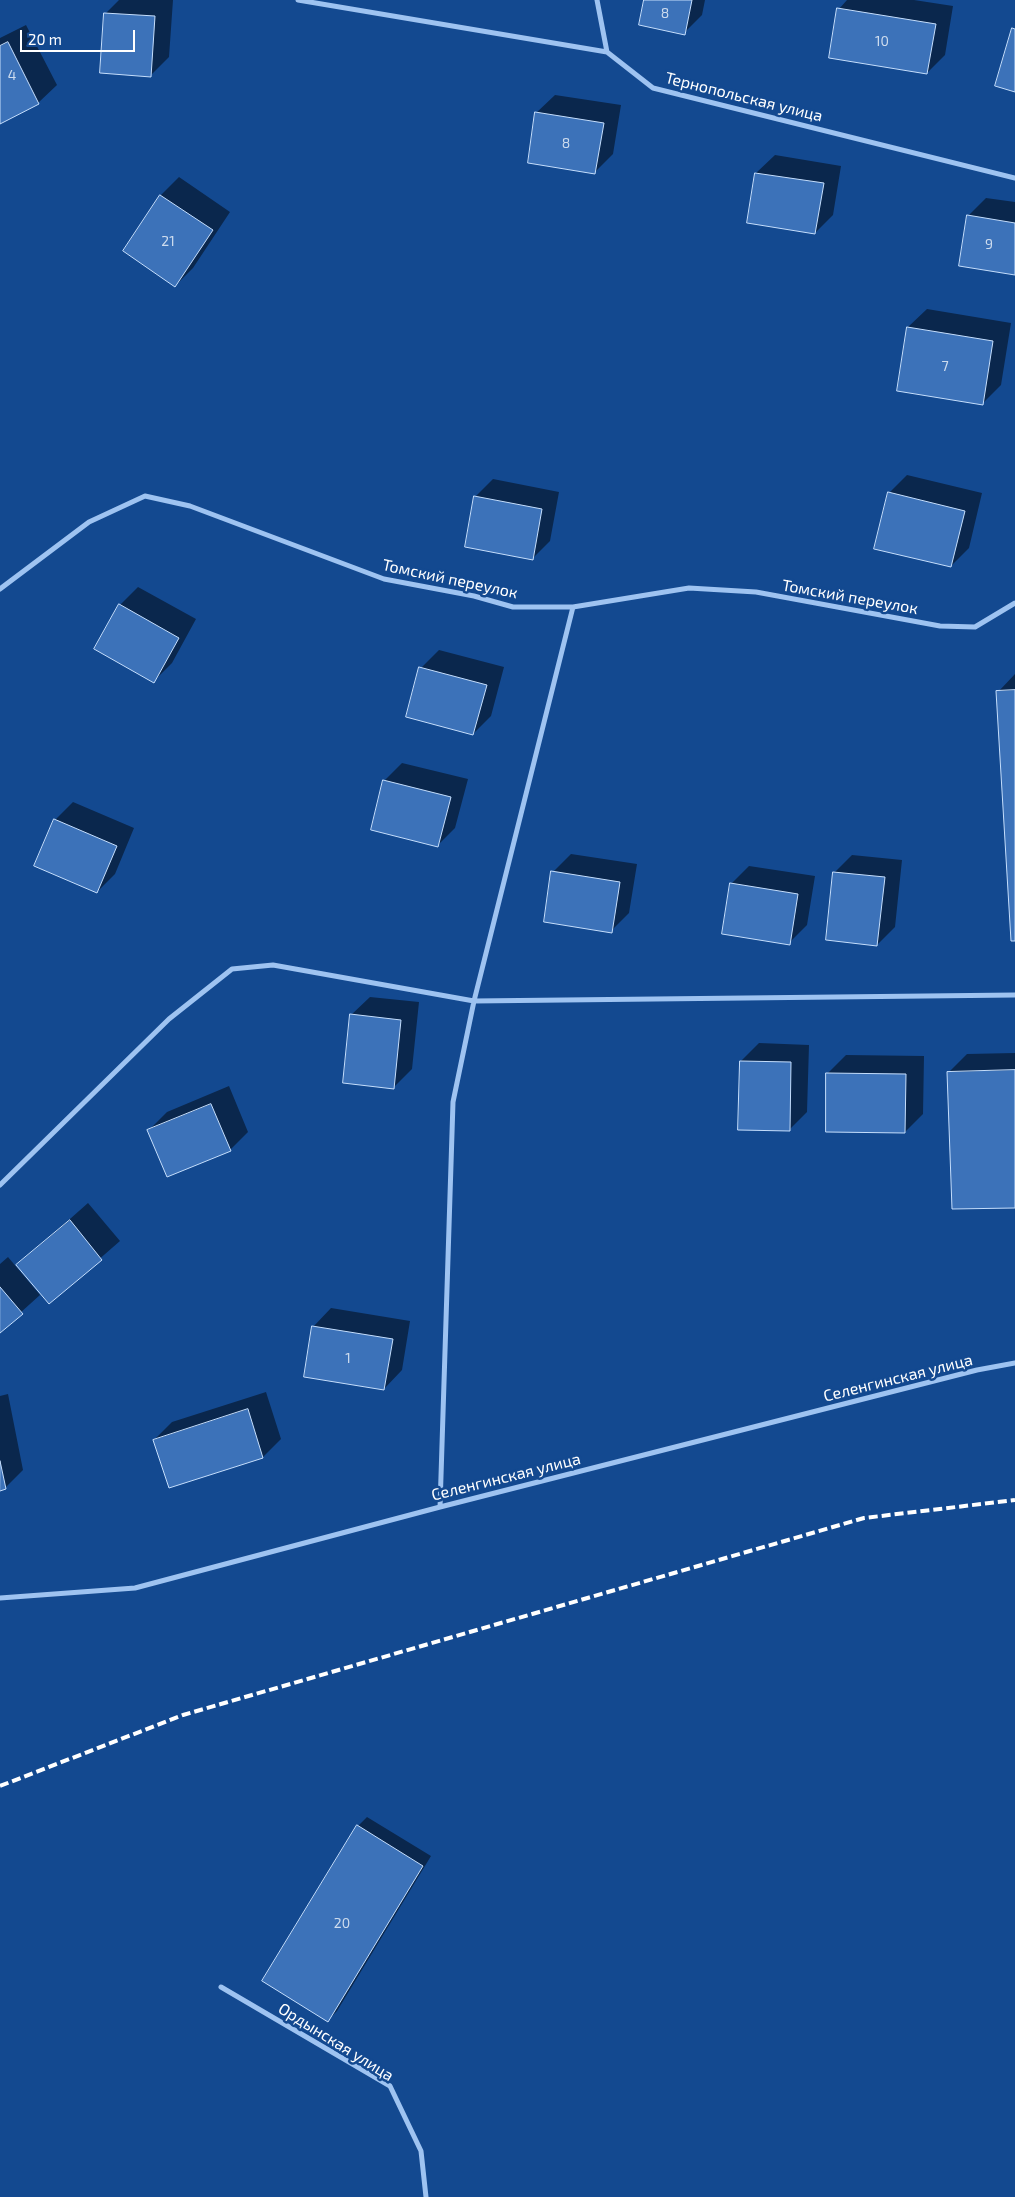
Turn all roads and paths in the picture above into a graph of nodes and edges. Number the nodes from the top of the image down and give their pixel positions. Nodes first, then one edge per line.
1 (298, 0) edge
2 (597, 0) edge
3 (606, 52) junction
4 (1015, 178) edge
5 (0, 589) edge
6 (1015, 603) edge
7 (572, 607) junction
8 (1015, 995) edge
9 (474, 1001) junction
10 (0, 1185) edge
11 (1015, 1363) edge
12 (440, 1507) junction
13 (0, 1598) edge
14 (221, 1987) dead end
15 (426, 2197) edge

1 - 3 street, Тернопольская улица
2 - 3 street
3 - 4 street, Тернопольская улица
5 - 7 street, Томский переулок
6 - 7 street, Томский переулок
7 - 9 street
8 - 9 street
9 - 10 street
9 - 12 street
11 - 12 street, Селенгинская улица
12 - 13 street, Селенгинская улица
14 - 15 street, Ордынская улица

